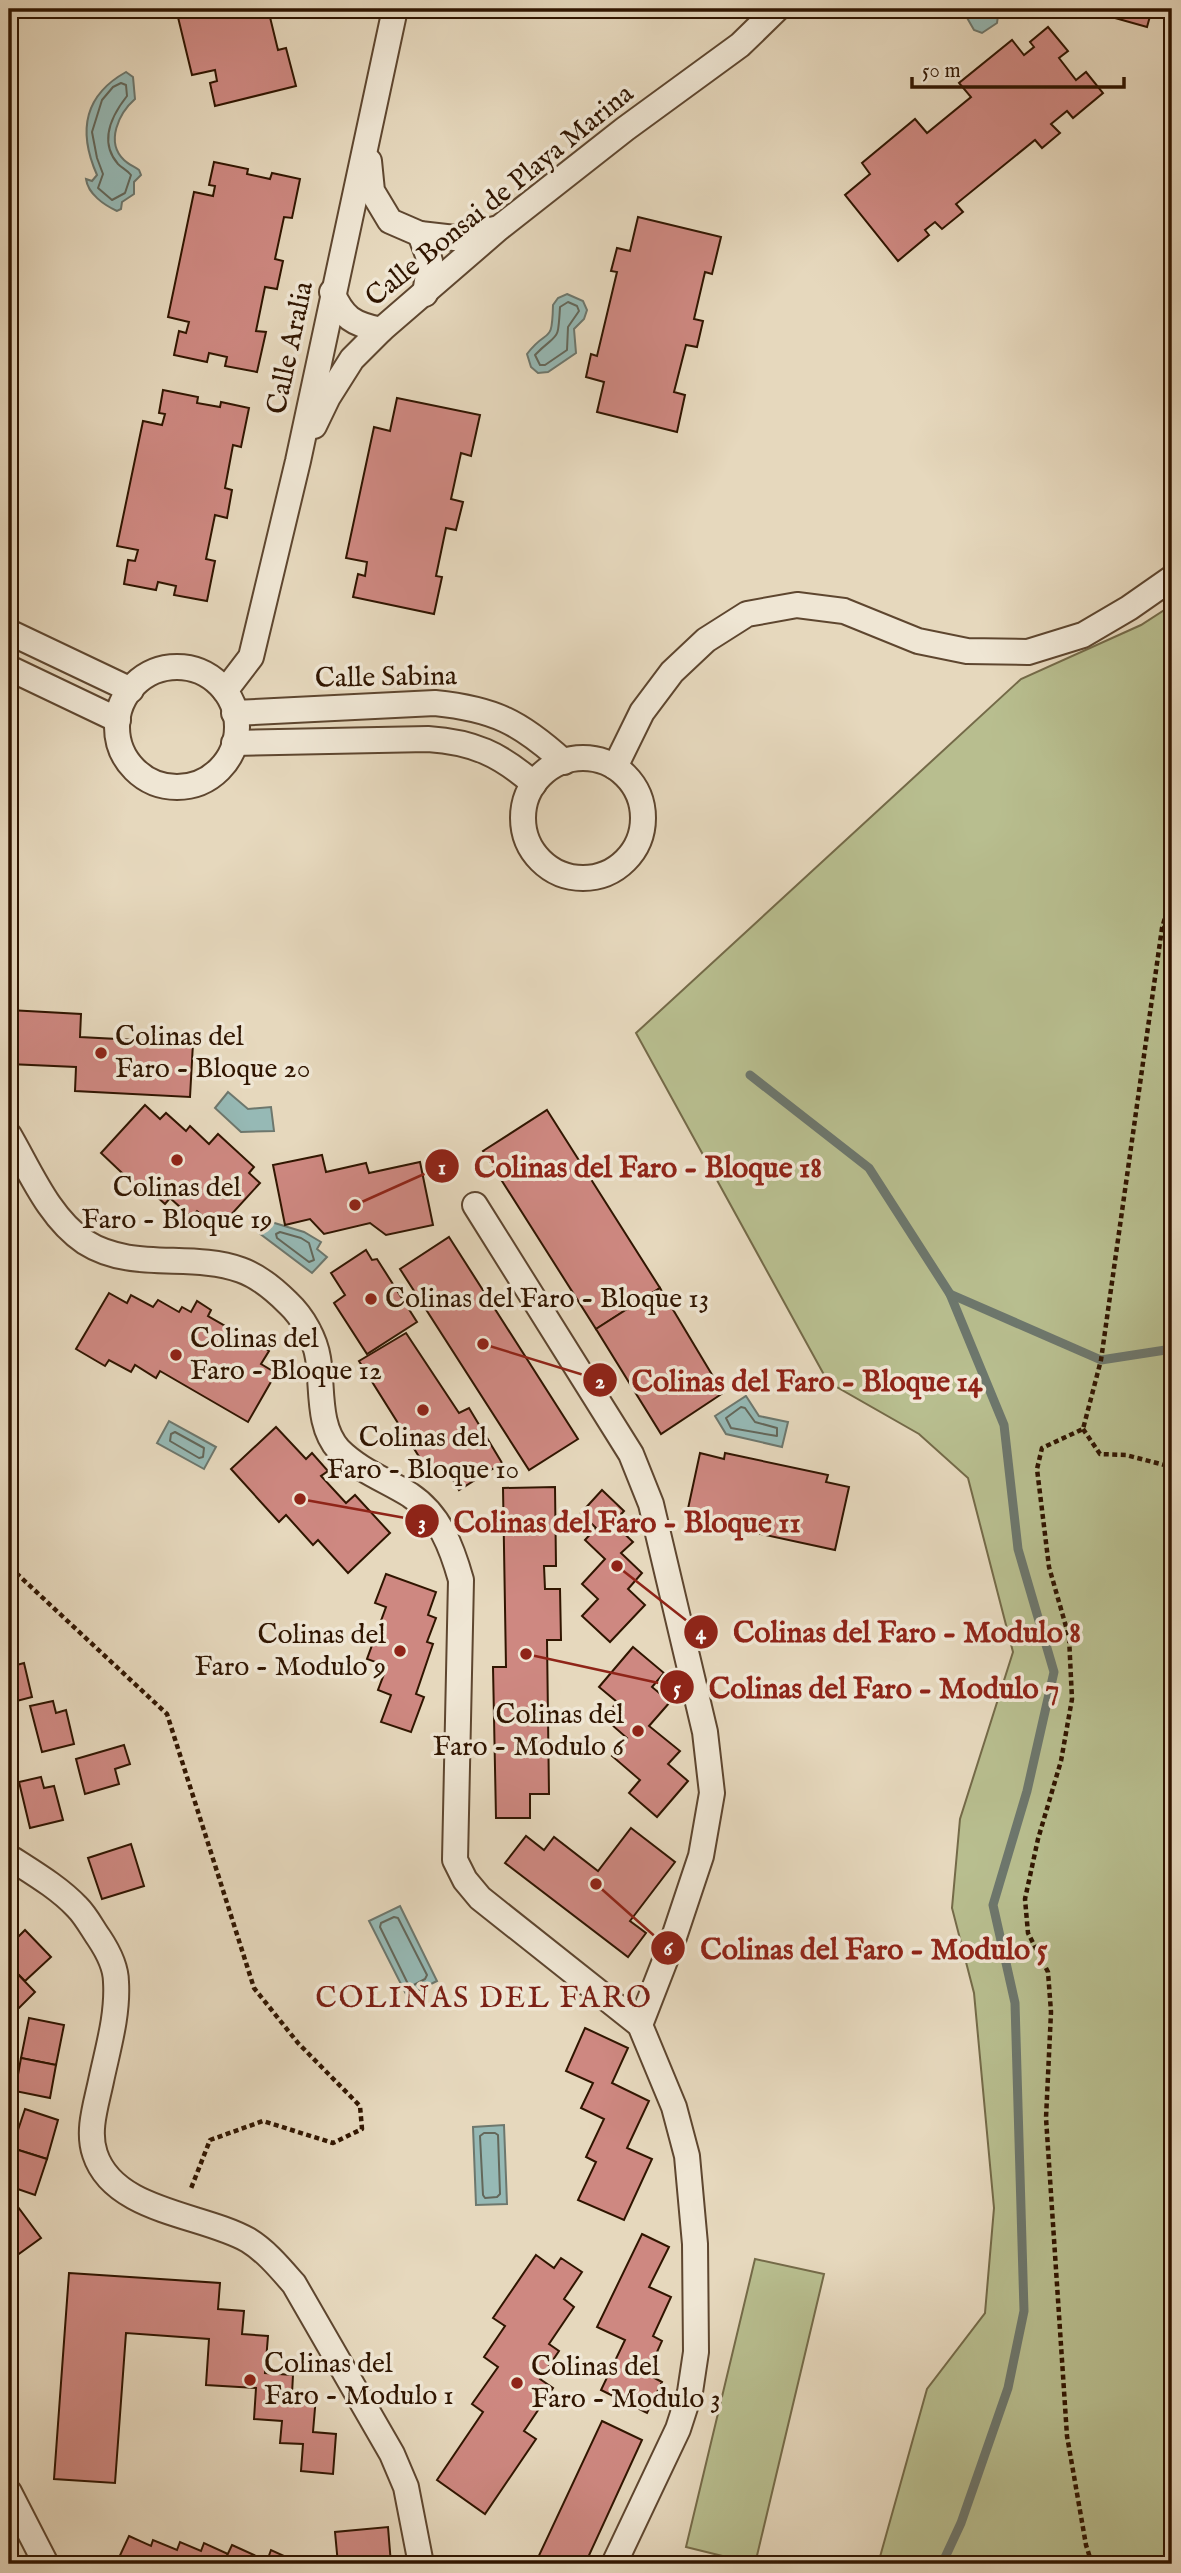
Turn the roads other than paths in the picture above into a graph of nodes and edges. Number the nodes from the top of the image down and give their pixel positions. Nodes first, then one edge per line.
1 (395, 9) edge
2 (777, 9) edge
3 (367, 142) junction
4 (390, 221) junction
5 (499, 228) junction
6 (420, 234) junction
7 (344, 245) junction
8 (332, 292) junction
9 (425, 294) junction
10 (380, 330) junction
11 (298, 461) junction
12 (1172, 578) edge
13 (9, 632) edge
14 (9, 668) edge
15 (131, 690) junction
16 (229, 702) junction
17 (118, 720) junction
18 (234, 743) junction
19 (564, 762) junction
20 (615, 766) junction
21 (534, 784) junction
22 (9, 1135) edge
23 (475, 1205) dead end
24 (9, 1857) edge
25 (640, 2025) junction
26 (9, 2492) edge
27 (46, 2564) edge
28 (421, 2564) edge
29 (614, 2564) edge

1 - 3 street, Calle Aralia
2 - 5 street, Calle Bonsai de Playa Marina
3 - 4 street
3 - 7 street, Calle Aralia
4 - 6 street
4 - 7 street
5 - 6 street
5 - 9 street, Calle Bonsai de Playa Marina
6 - 9 street
7 - 8 street, Calle Aralia
8 - 10 street
8 - 11 street, Calle Aralia
9 - 10 street, Calle Bonsai de Playa Marina
10 - 11 street, Calle Bonsai de Playa Marina
11 - 16 street, Calle Aralia
12 - 20 street
13 - 15 street
14 - 17 street
15 - 16 street
15 - 17 street
16 - 18 street
16 - 19 street, Calle Sabina
17 - 18 street
18 - 21 street
19 - 20 street
19 - 21 street
20 - 21 street
22 - 25 street
23 - 25 street
24 - 28 street
25 - 29 street
26 - 27 street

